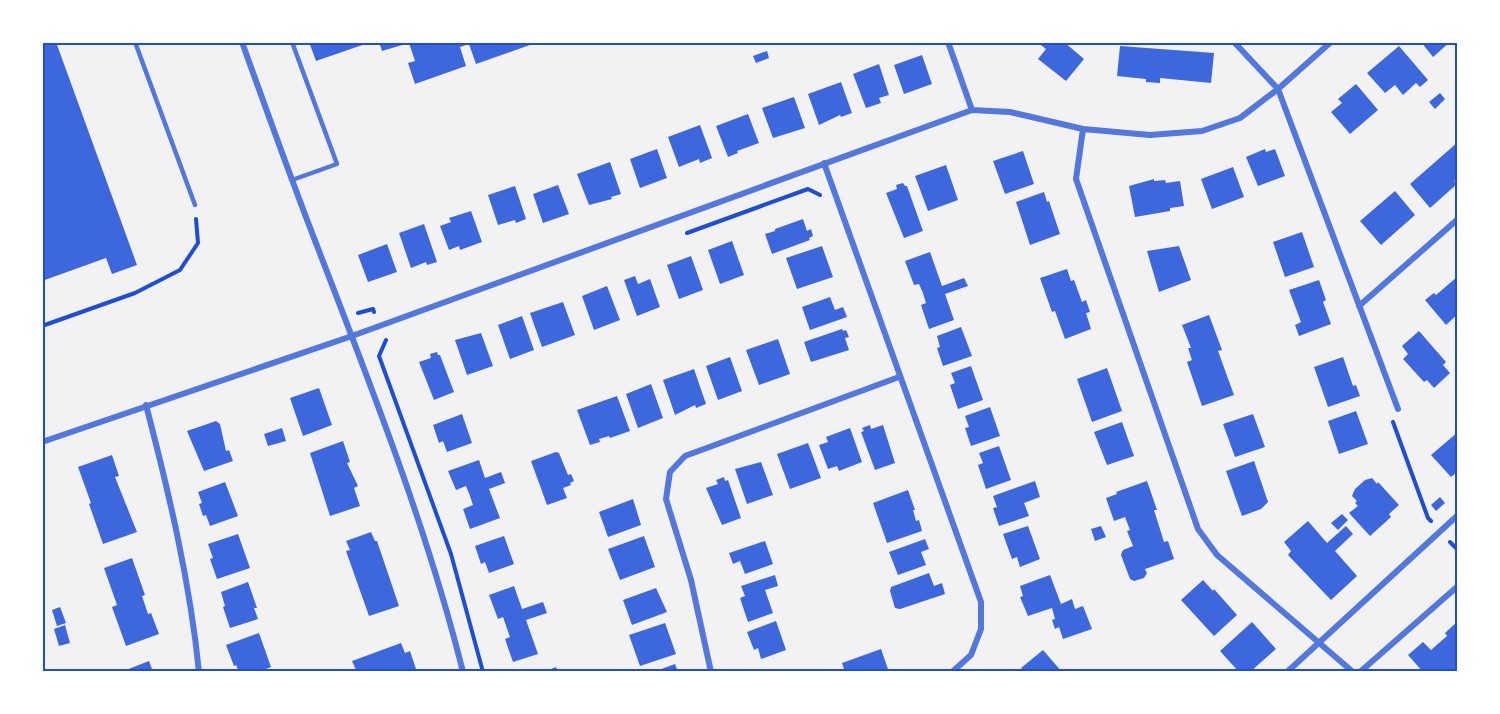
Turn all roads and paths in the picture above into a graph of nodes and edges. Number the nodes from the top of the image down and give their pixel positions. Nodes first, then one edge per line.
1 (135, 42) edge
2 (242, 42) edge
3 (292, 42) edge
4 (948, 42) edge
5 (1234, 42) edge
6 (1331, 42) edge
7 (1278, 89) junction
8 (972, 110) junction
9 (1083, 129) junction
10 (824, 163) junction
11 (292, 180) junction
12 (834, 190) junction
13 (195, 205) joint
14 (1458, 219) edge
15 (685, 233) dead end
16 (1359, 306) junction
17 (42, 326) edge
18 (352, 336) junction
19 (396, 337) dead end
20 (899, 377) junction
21 (147, 405) junction
22 (1398, 409) joint
23 (42, 442) edge
24 (1458, 515) edge
25 (1440, 531) junction
26 (1458, 586) edge
27 (1318, 643) junction
28 (199, 672) edge
29 (462, 672) edge
30 (483, 672) edge
31 (711, 672) edge
32 (952, 672) edge
33 (1287, 672) edge
34 (1353, 672) edge
35 (1360, 672) edge

1 - 13 lane
2 - 11 street
3 - 11 lane
4 - 8 street
5 - 7 street
6 - 7 street
7 - 9 street
7 - 16 street
8 - 9 street
8 - 10 street
9 - 27 street
10 - 12 street
10 - 18 street
11 - 18 street
12 - 15 path
12 - 20 street
13 - 17 path
14 - 16 street
16 - 22 street
18 - 21 street
18 - 29 street
19 - 30 path
20 - 31 street
20 - 32 street
21 - 23 street
21 - 28 street
22 - 25 path
24 - 25 street
25 - 27 street
26 - 35 street
27 - 33 street
27 - 34 street

